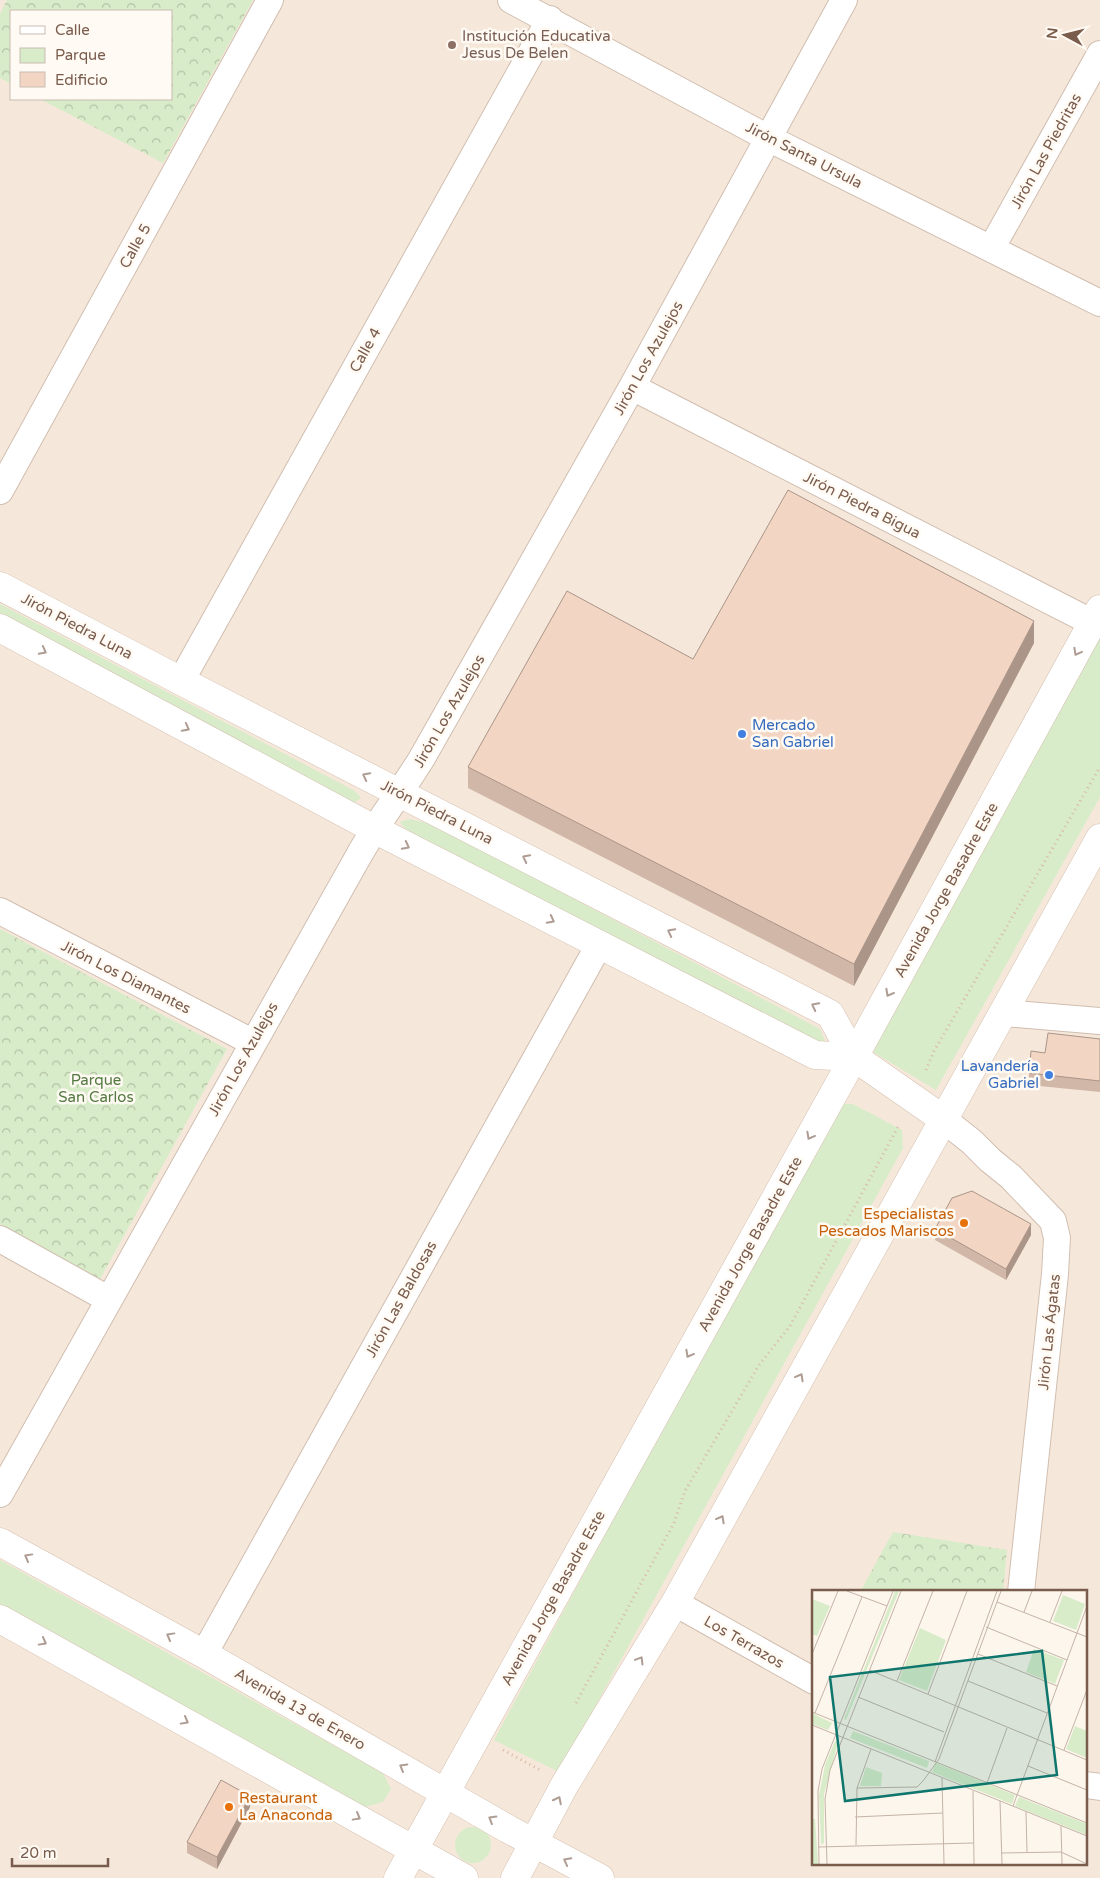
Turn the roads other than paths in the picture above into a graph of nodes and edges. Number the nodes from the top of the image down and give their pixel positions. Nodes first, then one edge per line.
1 (270, 0) edge
2 (511, 0) edge
3 (844, 0) edge
4 (550, 19) junction
5 (1100, 54) edge
6 (768, 138) junction
7 (991, 249) junction
8 (1100, 303) edge
9 (632, 387) junction
10 (0, 491) edge
11 (0, 586) edge
12 (1096, 616) edge
13 (0, 628) edge
14 (181, 681) junction
15 (400, 793) junction
16 (374, 830) junction
17 (1100, 838) edge
18 (0, 911) edge
19 (599, 945) junction
20 (1004, 1013) junction
21 (1100, 1021) edge
22 (252, 1042) junction
23 (854, 1057) junction
24 (943, 1119) junction
25 (0, 1239) edge
26 (108, 1299) junction
27 (0, 1494) edge
28 (0, 1542) edge
29 (1022, 1590) edge
30 (675, 1602) junction
31 (0, 1619) edge
32 (204, 1654) junction
33 (812, 1680) edge
34 (446, 1791) junction
35 (535, 1842) junction
36 (414, 1849) junction
37 (398, 1878) edge
38 (464, 1878) edge
39 (515, 1878) edge
40 (600, 1878) edge

1 - 10 street, Calle 5
2 - 4 street, Jirón Santa Ursula
3 - 6 street, Jirón Los Azulejos
4 - 6 street, Jirón Santa Ursula
4 - 14 street, Calle 4
5 - 7 street, Jirón Las Piedritas
6 - 7 street, Jirón Santa Ursula
6 - 9 street, Jirón Los Azulejos
7 - 8 street, Jirón Santa Ursula
9 - 12 street, Jirón Piedra Bigua
9 - 15 street, Jirón Los Azulejos
11 - 14 main road, Jirón Piedra Luna
12 -> 23 main road, Avenida Jorge Basadre Este
13 -> 16 main road
15 -> 14 main road, Jirón Piedra Luna
15 - 16 street, Jirón Los Azulejos
23 -> 15 main road, Jirón Piedra Luna
16 -> 19 main road
16 - 22 street, Jirón Los Azulejos
17 - 20 main road
18 - 22 street, Jirón Los Diamantes
19 - 23 main road
19 - 32 street, Jirón Las Baldosas
20 - 21 street
20 - 24 main road
22 - 26 street, Jirón Los Azulejos
23 - 24 main road, Jirón Piedra Luna
23 -> 34 main road, Avenida Jorge Basadre Este
24 - 29 street, Jirón Las Ágatas
30 -> 24 main road
25 - 26 street
26 - 27 street, Jirón Los Azulejos
32 -> 28 main road, Avenida 13 de Enero
30 - 33 street, Los Terrazos
35 -> 30 main road
31 -> 36 main road
34 -> 32 main road, Avenida 13 de Enero
35 -> 34 main road, Avenida 13 de Enero
34 - 36 main road, Avenida Jorge Basadre Este
35 - 39 main road
40 -> 35 main road, Avenida 13 de Enero
36 - 37 main road, Avenida Jorge Basadre Este
36 - 38 main road

